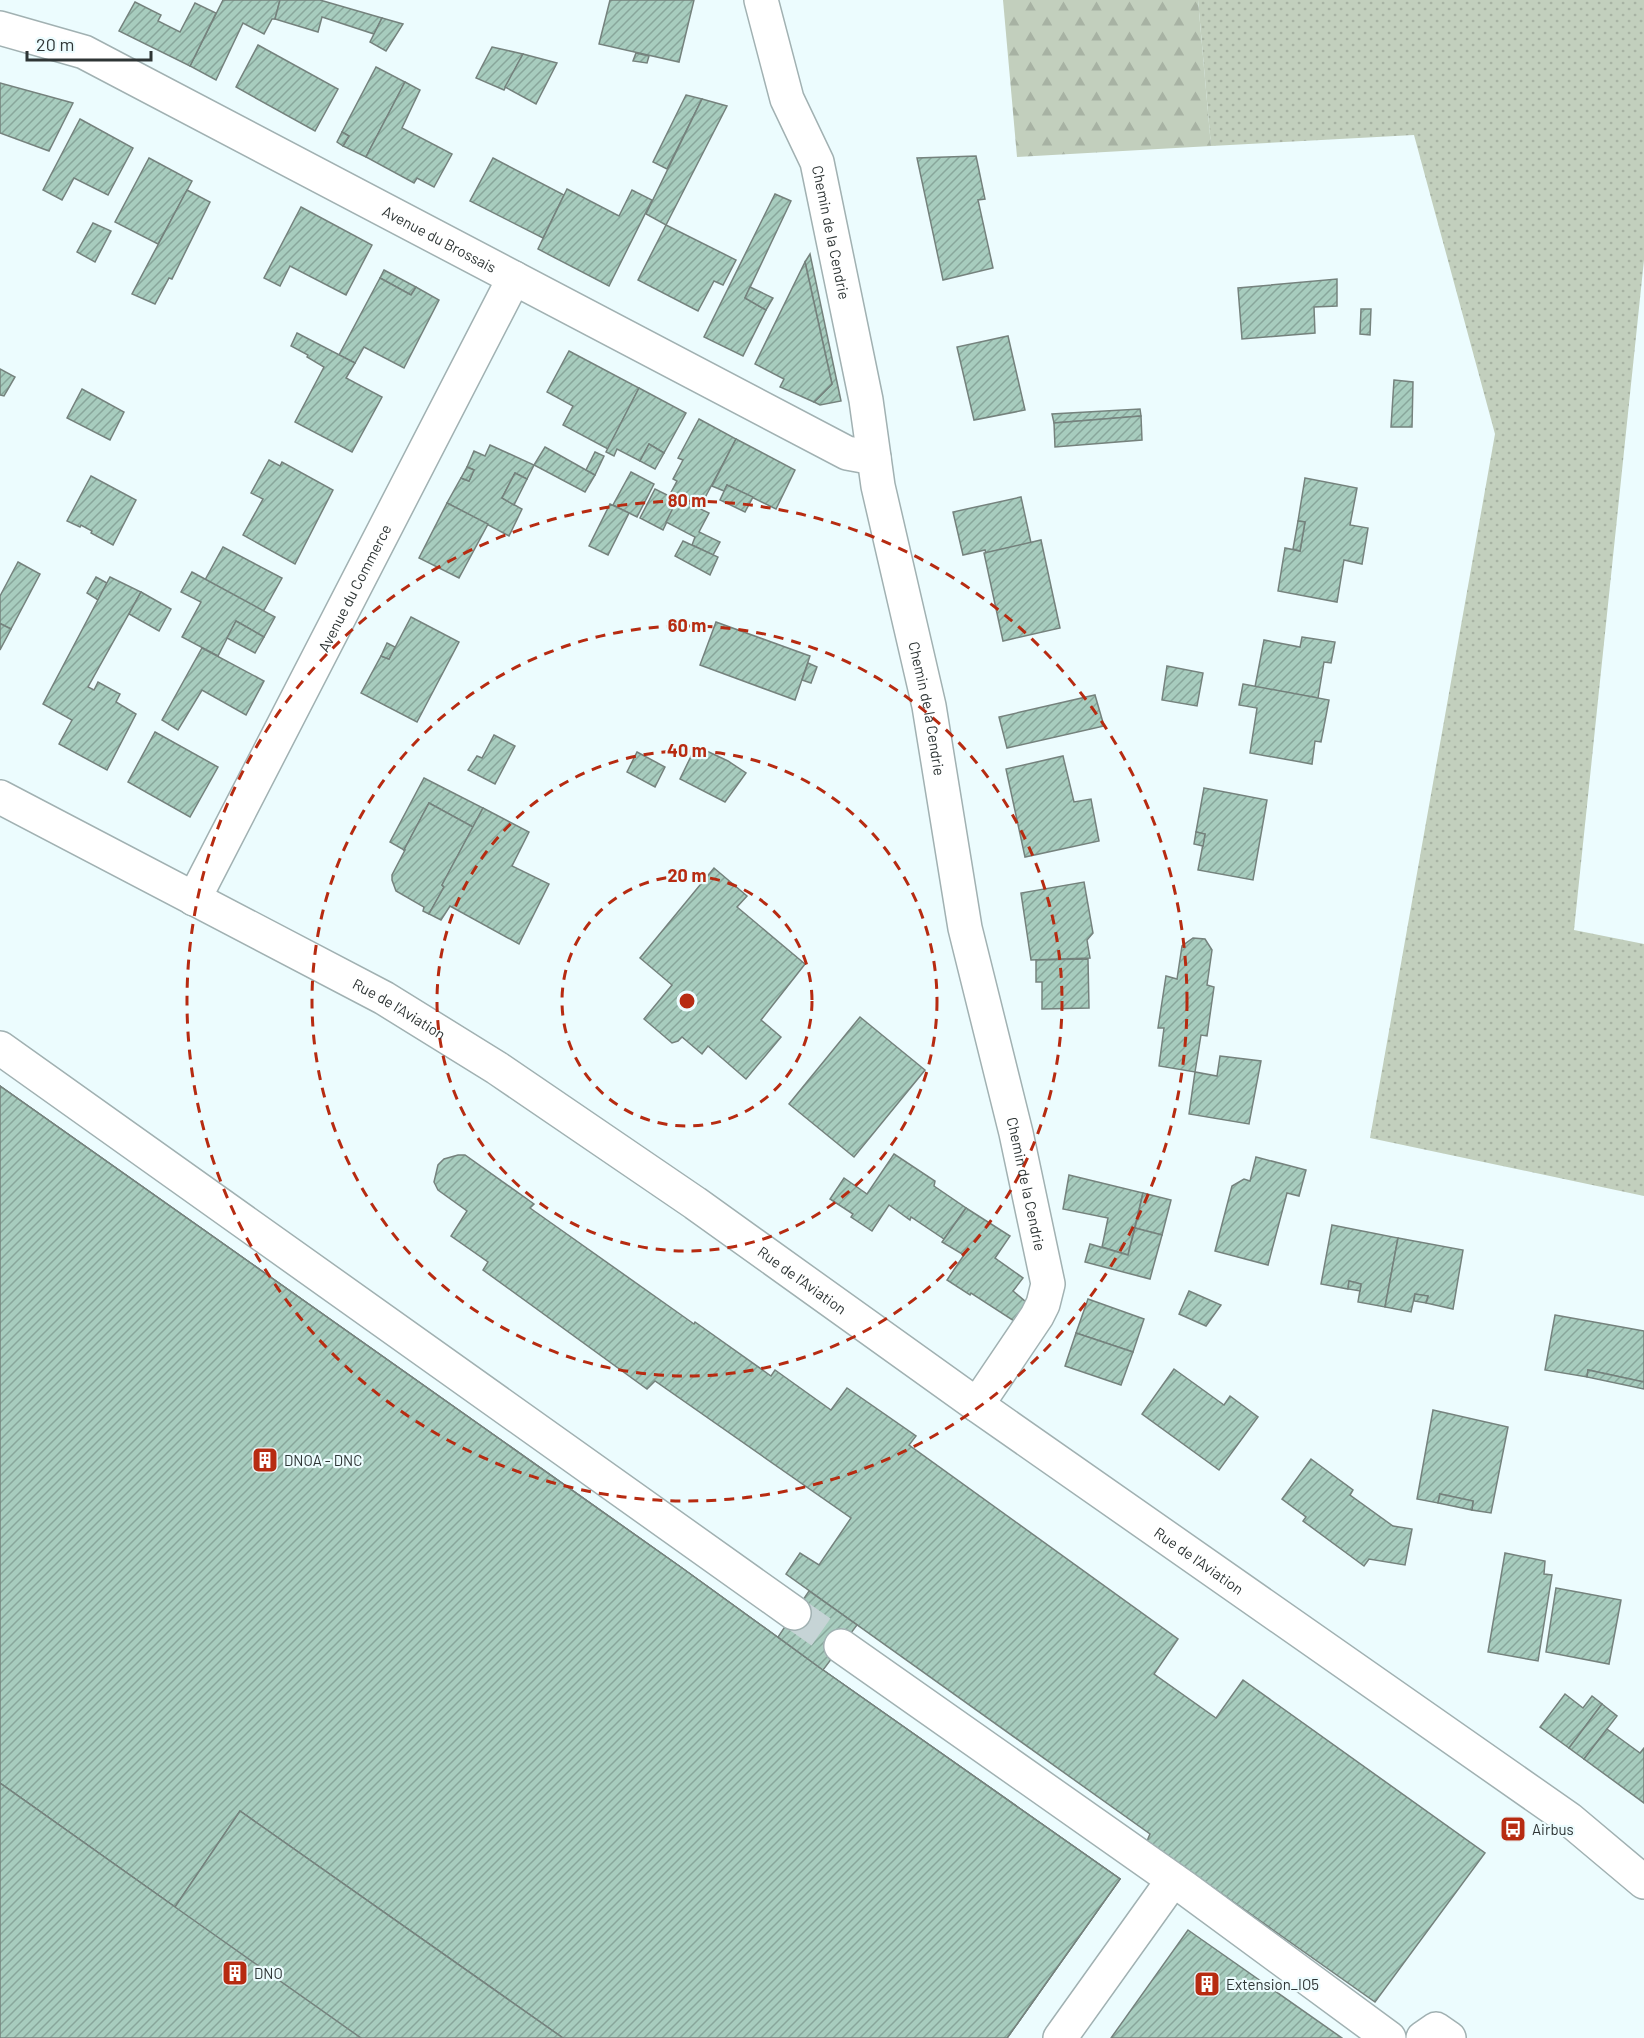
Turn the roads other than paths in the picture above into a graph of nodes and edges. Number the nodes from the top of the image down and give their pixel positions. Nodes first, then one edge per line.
1 (761, 0) edge
2 (0, 28) edge
3 (514, 278) junction
4 (874, 458) junction
5 (0, 797) edge
6 (194, 899) junction
7 (0, 1048) edge
8 (977, 1405) junction
9 (794, 1613) tunnel mouth
10 (841, 1646) tunnel mouth
11 (1569, 1819) junction
12 (1644, 1855) edge
13 (1173, 1880) junction
14 (1644, 1882) edge
15 (1059, 2038) edge
16 (1389, 2038) edge
17 (1423, 2038) edge
18 (1449, 2038) edge

1 - 4 street, Chemin de la Cendrie
2 - 3 street, Avenue du Brossais
3 - 4 street, Avenue du Brossais
3 - 6 street, Avenue du Commerce
4 - 8 street, Chemin de la Cendrie
5 - 6 street, Rue de l'Aviation
6 - 8 street, Rue de l'Aviation
7 - 9 street
8 - 11 street, Rue de l'Aviation
10 - 13 street
11 - 12 street, Rue de l'Aviation
11 - 14 street, Rue de l'Aviation
13 - 15 street
13 - 16 street
17 - 18 street

